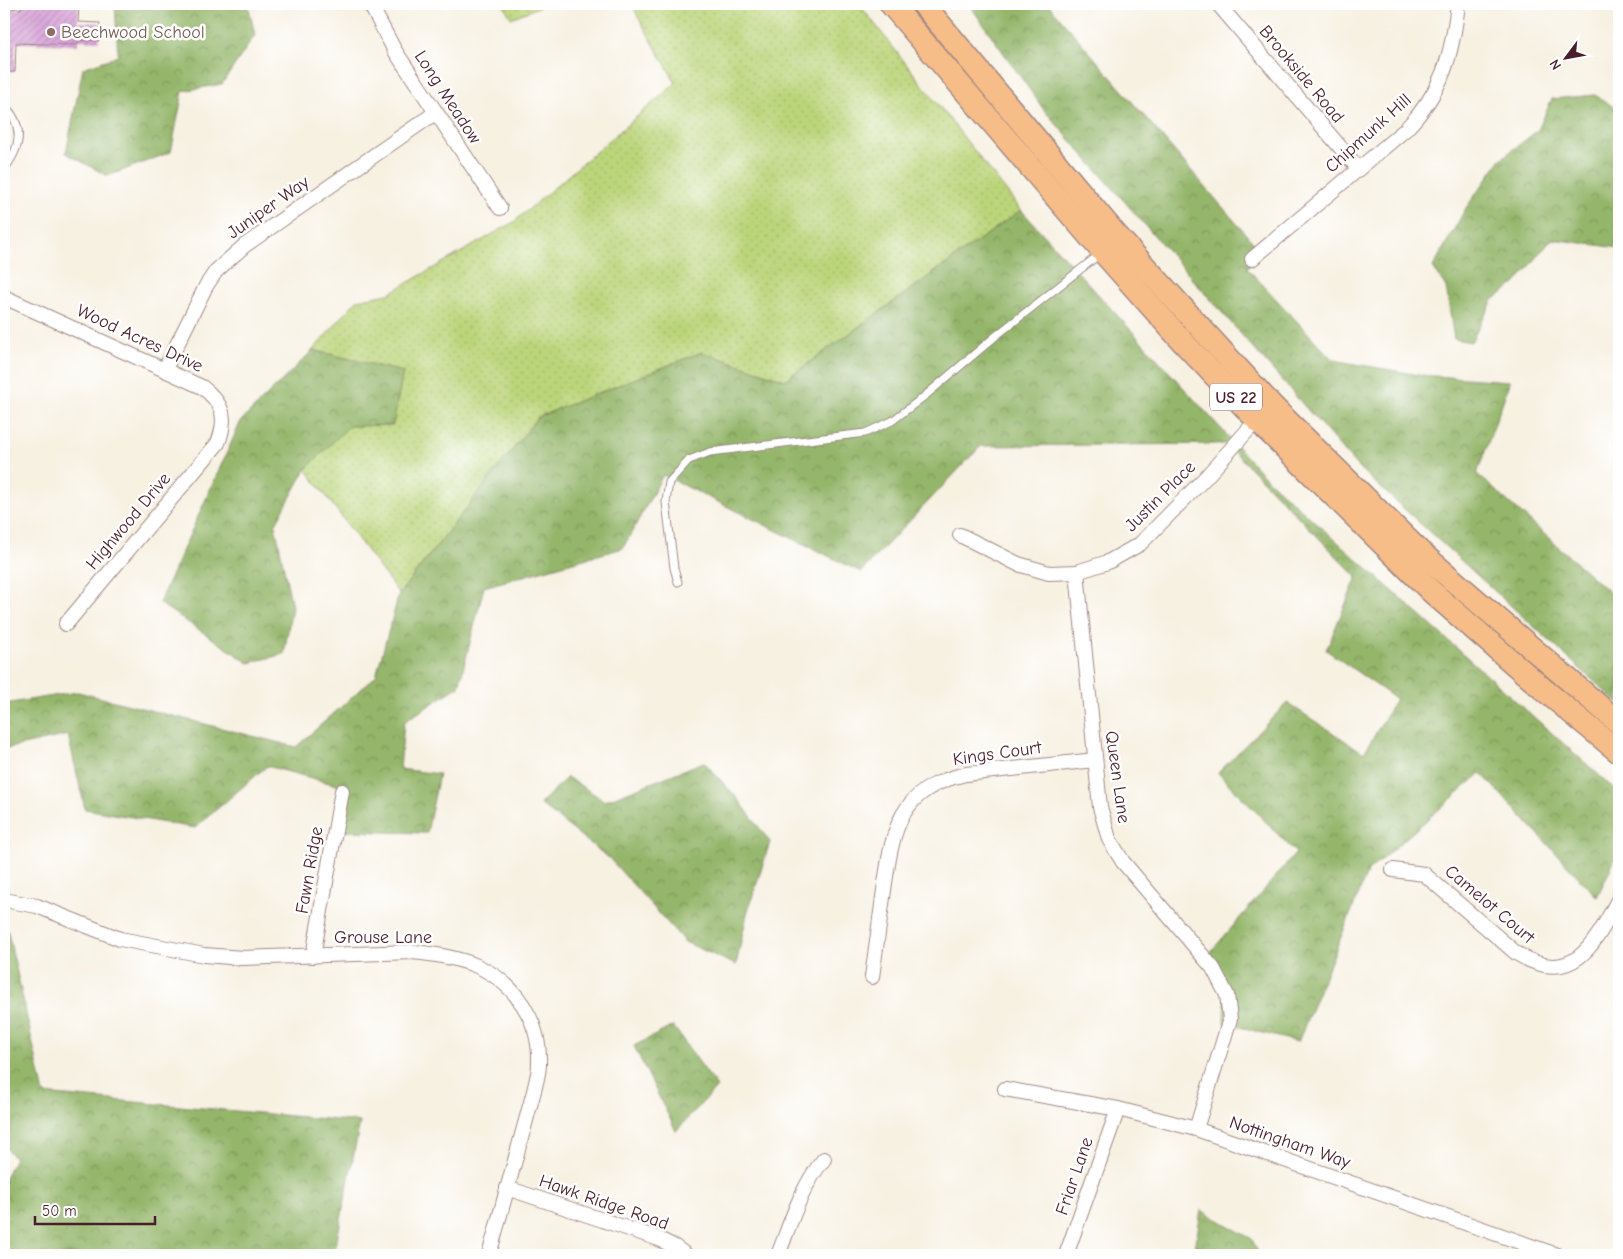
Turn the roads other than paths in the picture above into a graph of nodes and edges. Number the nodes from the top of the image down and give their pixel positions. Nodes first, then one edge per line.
1 (370, 4) edge
2 (891, 4) edge
3 (1218, 4) edge
4 (1458, 4) edge
5 (929, 9) edge
6 (4, 105) edge
7 (435, 113) junction
8 (1358, 168) junction
9 (4, 169) edge
10 (500, 208) dead end
11 (1103, 252) junction
12 (1252, 259) dead end
13 (4, 297) edge
14 (164, 369) junction
15 (1257, 420) junction
16 (218, 443) joint
17 (960, 535) dead end
18 (1077, 572) junction
19 (678, 582) dead end
20 (66, 624) dead end
21 (1619, 723) edge
22 (1619, 752) edge
23 (1095, 760) junction
24 (342, 790) dead end
25 (1393, 870) dead end
26 (1619, 898) edge
27 (4, 900) edge
28 (313, 956) junction
29 (872, 977) dead end
30 (1005, 1089) dead end
31 (1118, 1109) junction
32 (1196, 1129) junction
33 (824, 1159) dead end
34 (507, 1188) junction
35 (489, 1255) edge
36 (686, 1255) edge
37 (778, 1255) edge
38 (1066, 1255) edge
39 (1557, 1255) edge

1 - 7 street, Long Meadow
2 - 11 highway, US 22
3 - 8 street, Brookside Road
4 - 8 street, Chipmunk Hill
5 - 21 highway, US 22
6 - 9 lane
7 - 10 street, Long Meadow
7 - 14 street, Juniper Way
8 - 12 street, Chipmunk Hill
11 - 15 highway, US 22
11 - 19 lane
13 - 14 street, Wood Acres Drive
14 - 16 street, Wood Acres Drive
15 - 18 street, Justin Place
15 - 22 highway, US 22
16 - 20 street, Highwood Drive
17 - 18 street, Justin Place
18 - 23 street, Queen Lane
23 - 29 street, Kings Court
23 - 32 street, Queen Lane
24 - 28 street, Fawn Ridge
25 - 26 street, Camelot Court
27 - 28 street, Grouse Lane
28 - 34 street, Grouse Lane
30 - 31 street, Nottingham Way
31 - 32 street, Nottingham Way
31 - 38 street, Friar Lane
32 - 39 street, Nottingham Way
33 - 37 street
34 - 35 street, Grouse Lane
34 - 36 street, Hawk Ridge Road

